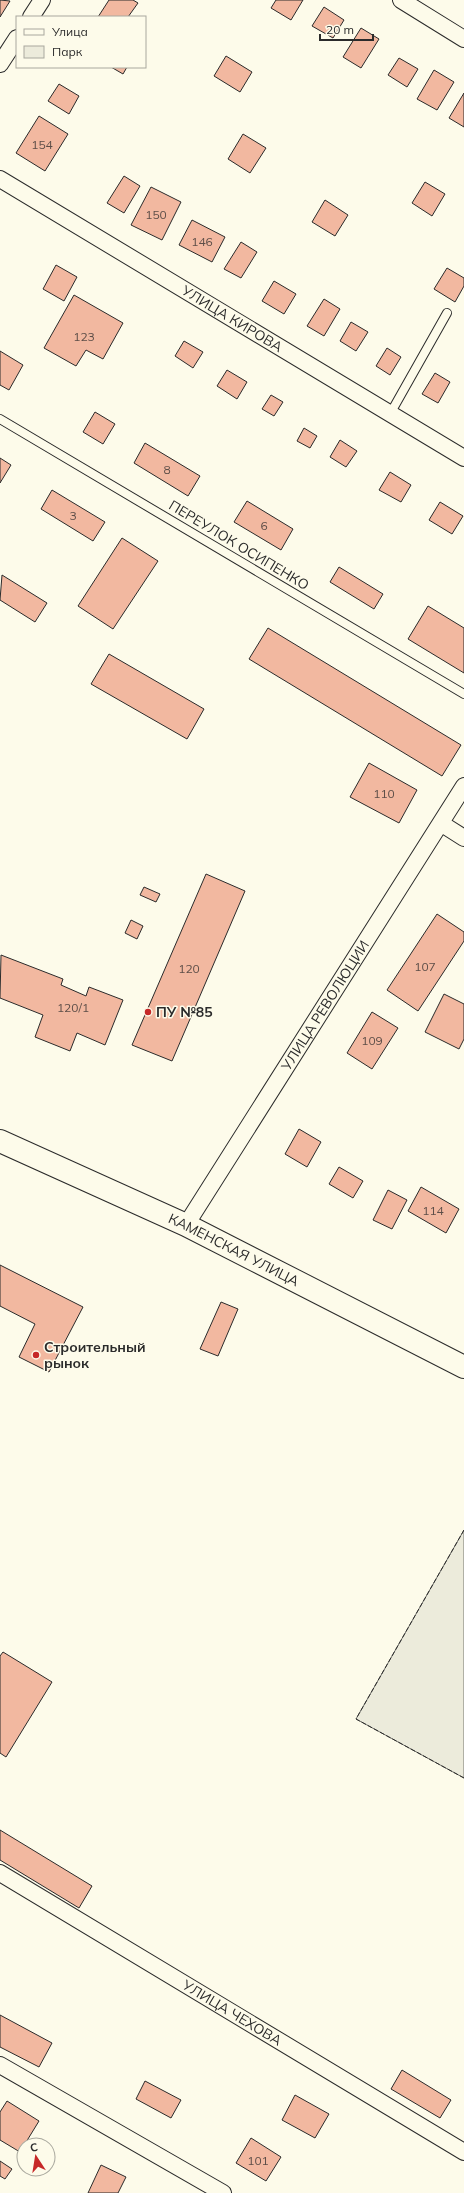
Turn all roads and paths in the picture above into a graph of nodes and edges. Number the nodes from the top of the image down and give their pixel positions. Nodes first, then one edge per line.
1 (401, 0) edge
2 (39, 1) edge
3 (32, 16) edge
4 (464, 39) edge
5 (16, 40) edge
6 (0, 64) edge
7 (0, 179) edge
8 (447, 313) dead end
9 (390, 414) junction
10 (0, 418) edge
11 (464, 458) edge
12 (464, 694) edge
13 (464, 786) edge
14 (442, 824) junction
15 (464, 838) edge
16 (0, 1141) edge
17 (186, 1225) junction
18 (464, 1367) edge
19 (0, 1873) edge
20 (0, 2065) edge
21 (464, 2152) edge
22 (223, 2193) edge

1 - 4 street
2 - 3 street
5 - 6 street
7 - 9 street, УЛИЦА КИРОВА
8 - 9 lane
9 - 11 street, УЛИЦА КИРОВА
10 - 12 lane, ПЕРЕУЛОК ОСИПЕНКО
13 - 14 street, УЛИЦА РЕВОЛЮЦИИ
14 - 15 street
14 - 17 street, УЛИЦА РЕВОЛЮЦИИ
16 - 17 main road, КАМЕНСКАЯ УЛИЦА
17 - 18 main road, КАМЕНСКАЯ УЛИЦА
19 - 21 street, УЛИЦА ЧЕХОВА
20 - 22 street

